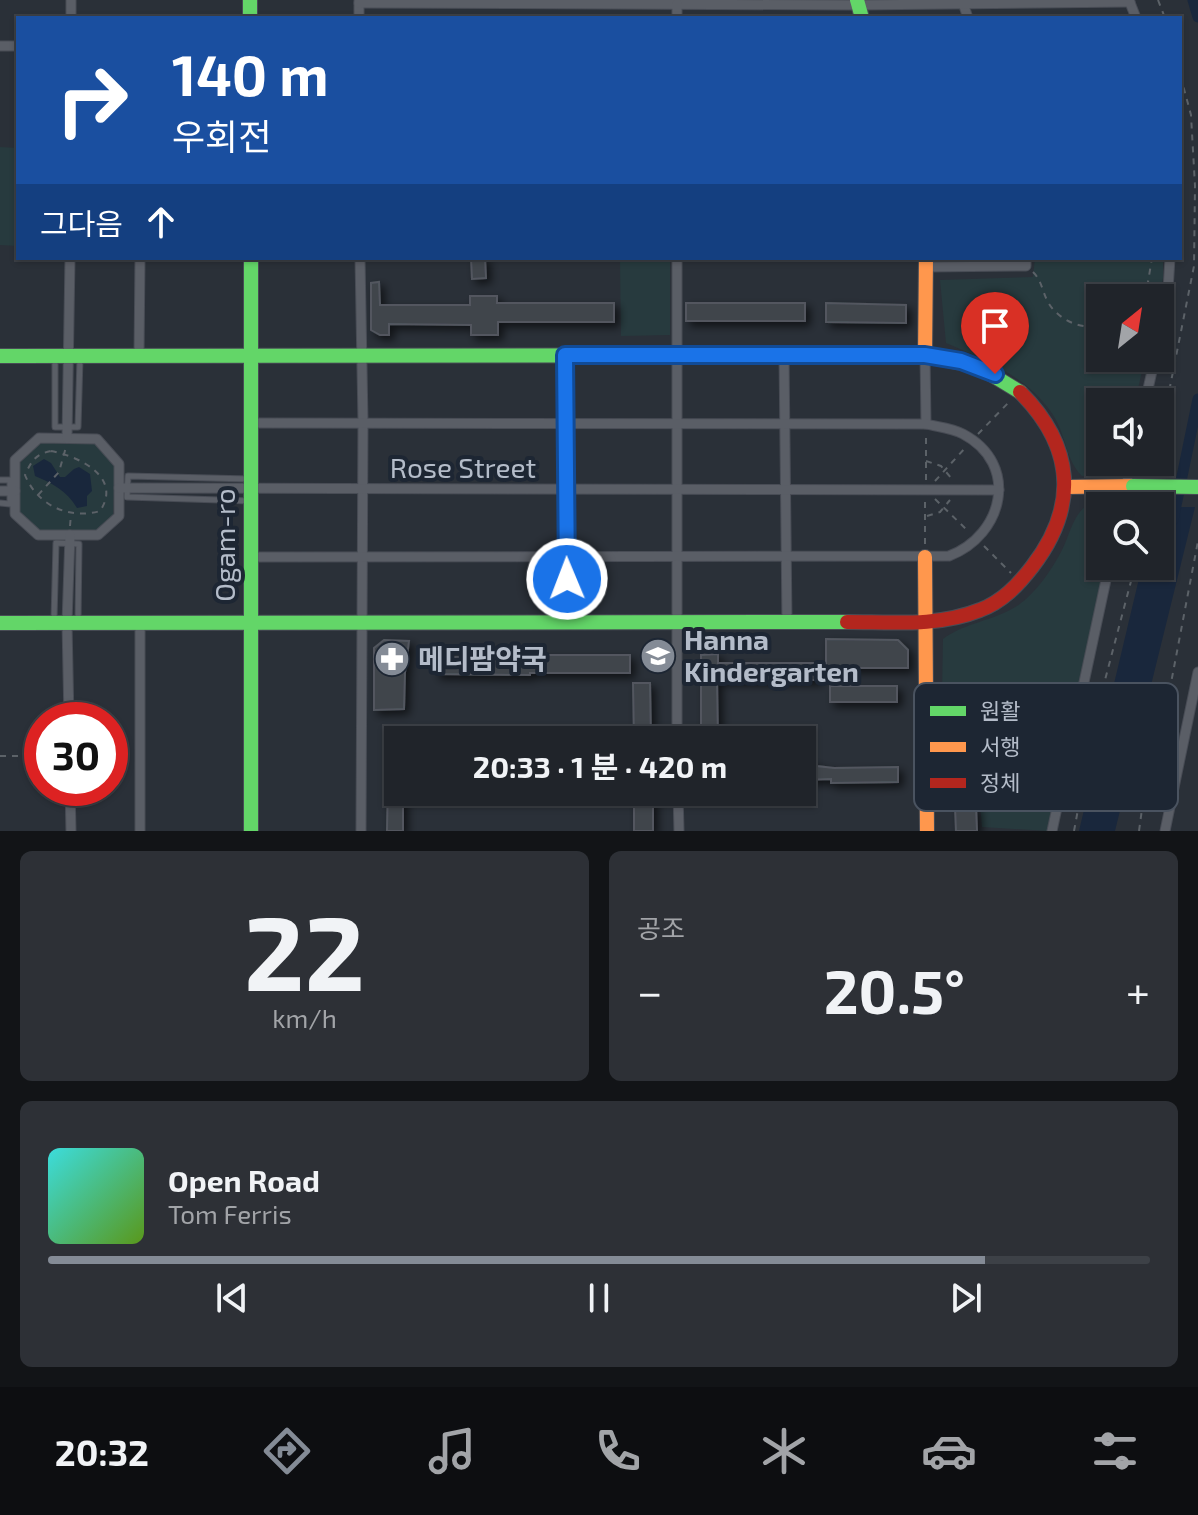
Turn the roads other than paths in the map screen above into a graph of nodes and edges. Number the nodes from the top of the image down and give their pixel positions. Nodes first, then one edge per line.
1 (359, 1) edge
2 (1130, 1) edge
3 (519, 2) edge
4 (755, 2) edge
5 (962, 2) edge
6 (677, 4) junction
7 (859, 8) edge
8 (677, 16) edge
9 (70, 260) edge
10 (140, 260) edge
11 (251, 260) edge
12 (360, 260) edge
13 (677, 260) edge
14 (1170, 260) edge
15 (1026, 262) edge
16 (926, 263) edge
17 (1168, 284) edge
18 (68, 355) junction
19 (139, 355) junction
20 (251, 355) junction
21 (361, 355) junction
22 (565, 355) junction
23 (677, 355) junction
24 (784, 355) junction
25 (925, 355) junction
26 (0, 356) edge
27 (363, 422) junction
28 (251, 423) junction
29 (566, 424) junction
30 (677, 424) junction
31 (784, 424) junction
32 (926, 424) junction
33 (67, 438) junction
34 (1130, 476) edge
35 (0, 480) edge
36 (1130, 486) junction
37 (1066, 487) junction
38 (1198, 487) edge
39 (123, 488) junction
40 (251, 490) junction
41 (363, 490) junction
42 (566, 490) junction
43 (676, 490) junction
44 (785, 490) junction
45 (999, 490) junction
46 (8, 491) edge
47 (1128, 492) edge
48 (0, 503) edge
49 (70, 539) junction
50 (251, 557) junction
51 (362, 557) junction
52 (925, 557) junction
53 (566, 558) junction
54 (676, 558) junction
55 (785, 558) junction
56 (1106, 580) edge
57 (926, 622) junction
58 (0, 623) edge
59 (67, 623) junction
60 (140, 623) junction
61 (251, 623) junction
62 (362, 623) junction
63 (567, 623) junction
64 (675, 623) junction
65 (787, 623) junction
66 (1198, 672) edge
67 (926, 683) edge
68 (1084, 683) edge
69 (1196, 692) edge
70 (69, 702) edge
71 (677, 726) edge
72 (1178, 770) edge
73 (70, 806) edge
74 (678, 806) edge
75 (927, 811) edge
76 (1056, 811) edge
77 (1169, 811) edge
78 (71, 831) edge
79 (140, 831) edge
80 (251, 831) edge
81 (361, 831) edge
82 (679, 831) edge
83 (927, 831) edge
84 (1052, 831) edge
85 (1165, 831) edge

1 - 3 street
2 - 5 street
3 - 6 street
4 - 6 street
4 - 7 street
5 - 7 street
6 - 8 street
9 - 18 street
10 - 19 street
11 - 20 street, Ogam-ro
12 - 21 street
13 - 23 street
14 - 17 street
15 - 16 street
16 - 25 street
18 - 19 street
18 - 26 street
18 - 33 street
19 - 20 street
20 - 21 street
20 - 28 street, Ogam-ro
21 - 22 street
21 - 27 street
22 - 23 street
22 - 29 street
23 - 24 street
23 - 30 street
24 - 25 street
24 - 31 street
25 - 32 street
25 - 37 street
27 - 28 street
27 - 29 street
27 - 41 street
28 - 40 street, Ogam-ro
29 - 30 street
29 - 42 street
30 - 31 street
30 - 43 street
31 - 32 street
31 - 44 street
32 - 45 street
33 - 39 street
33 - 46 street
34 - 36 street
35 - 46 lane
36 - 37 street
36 - 38 street, bridge
36 - 47 street
37 - 57 street
39 - 40 street, Rose Street
39 - 49 street
40 - 41 street, Rose Street
40 - 50 street, Ogam-ro
41 - 42 street, Rose Street
41 - 51 street
42 - 43 street, Rose Street
42 - 53 street
43 - 44 street, Rose Street
43 - 54 street
44 - 45 street, Rose Street
44 - 55 street
45 - 52 street
46 - 48 lane
46 - 49 street
49 - 59 street
50 - 51 street
50 - 61 street, Ogam-ro
51 - 53 street
51 - 62 street
52 - 55 street
52 - 57 street
53 - 54 street
53 - 63 street
54 - 55 street
54 - 64 street
55 - 65 street
56 - 68 street
57 - 65 street
57 - 67 street
58 - 59 street
59 - 60 street
59 - 70 street
60 - 61 street
60 - 79 street
61 - 62 street
61 - 80 street, Ogam-ro
62 - 63 street
62 - 81 street
63 - 64 street
64 - 65 street
64 - 71 street
66 - 69 street
69 - 72 street
73 - 78 street
74 - 82 street
75 - 83 street
76 - 84 street
77 - 85 street

